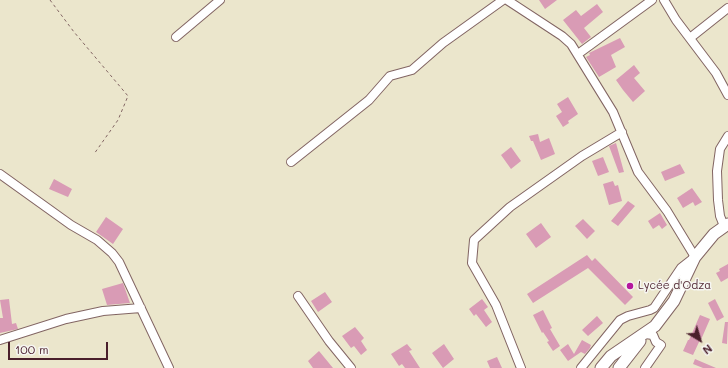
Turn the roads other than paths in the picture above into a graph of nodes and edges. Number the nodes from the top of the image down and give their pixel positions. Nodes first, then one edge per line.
1 (220, 0) edge
2 (503, 0) edge
3 (507, 0) edge
4 (652, 0) edge
5 (664, 0) edge
6 (728, 8) edge
7 (176, 37) dead end
8 (690, 38) junction
9 (578, 54) junction
10 (726, 85) edge
11 (728, 95) edge
12 (622, 132) junction
13 (728, 136) edge
14 (291, 162) dead end
15 (0, 174) edge
16 (726, 225) edge
17 (695, 257) junction
18 (298, 296) dead end
19 (141, 308) junction
20 (645, 334) junction
21 (0, 340) edge
22 (169, 368) edge
23 (351, 368) edge
24 (521, 368) edge
25 (581, 368) edge
26 (601, 368) edge
27 (619, 368) edge
28 (645, 368) edge

1 - 7 street
2 - 14 street
3 - 9 street
4 - 9 street
5 - 8 street
6 - 8 street
8 - 10 street
9 - 12 street
10 - 11 street
12 - 17 street
12 - 24 street
13 - 16 street
15 - 19 street
16 - 17 main road
17 - 20 main road
17 - 25 street
18 - 23 street
19 - 21 street
19 - 22 street
20 - 26 main road
20 - 27 main road
20 - 28 street

